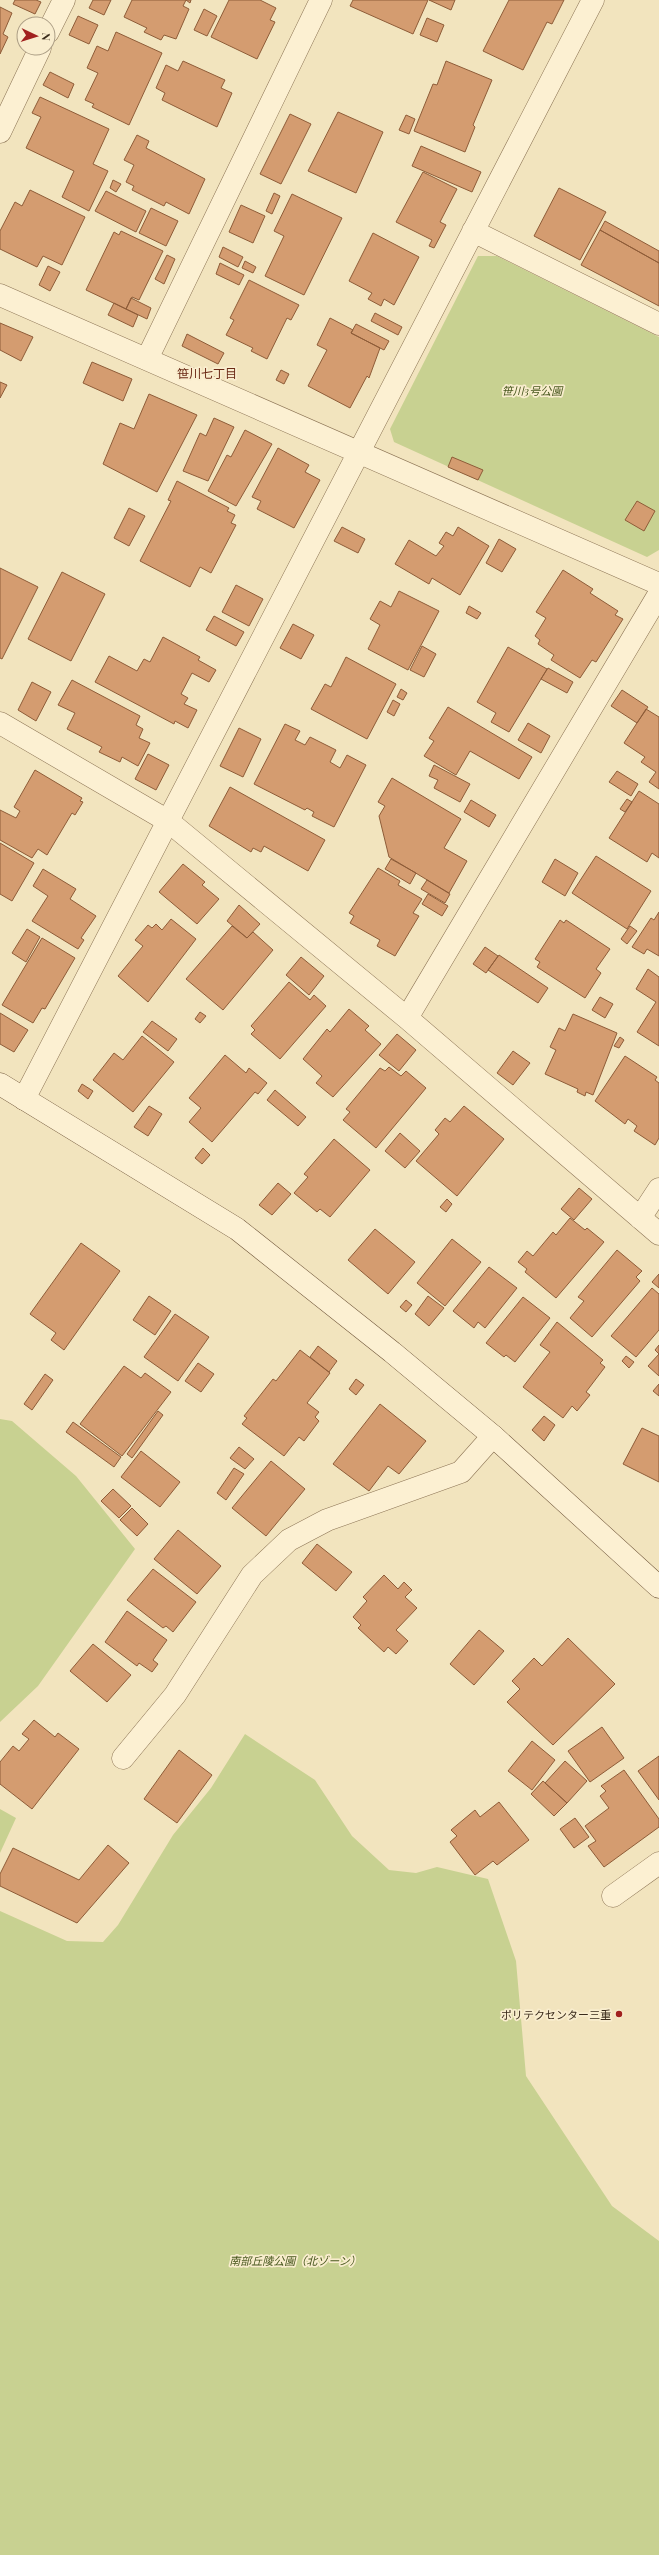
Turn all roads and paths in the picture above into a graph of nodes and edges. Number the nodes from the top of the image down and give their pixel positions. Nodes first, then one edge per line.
1 (64, 0) edge
2 (321, 0) edge
3 (593, 0) edge
4 (56, 16) edge
5 (36, 56) edge
6 (0, 132) edge
7 (473, 231) junction
8 (0, 295) edge
9 (659, 324) edge
10 (147, 358) junction
11 (360, 451) junction
12 (659, 584) edge
13 (659, 594) edge
14 (0, 723) edge
15 (168, 820) junction
16 (407, 1018) junction
17 (0, 1084) edge
18 (24, 1100) junction
19 (659, 1189) edge
20 (640, 1218) junction
21 (659, 1234) edge
22 (493, 1436) junction
23 (659, 1587) edge
24 (123, 1758) dead end
25 (659, 1862) edge
26 (613, 1896) dead end

1 - 4 street
2 - 10 street
3 - 7 street
5 - 6 street
7 - 9 street
7 - 11 street
8 - 10 street
10 - 11 street
11 - 12 street
11 - 15 street
13 - 16 street
14 - 15 street
15 - 16 street
15 - 18 street
16 - 20 street
17 - 18 street
18 - 22 street
19 - 20 street
20 - 21 street
22 - 23 street
22 - 24 street
25 - 26 street

